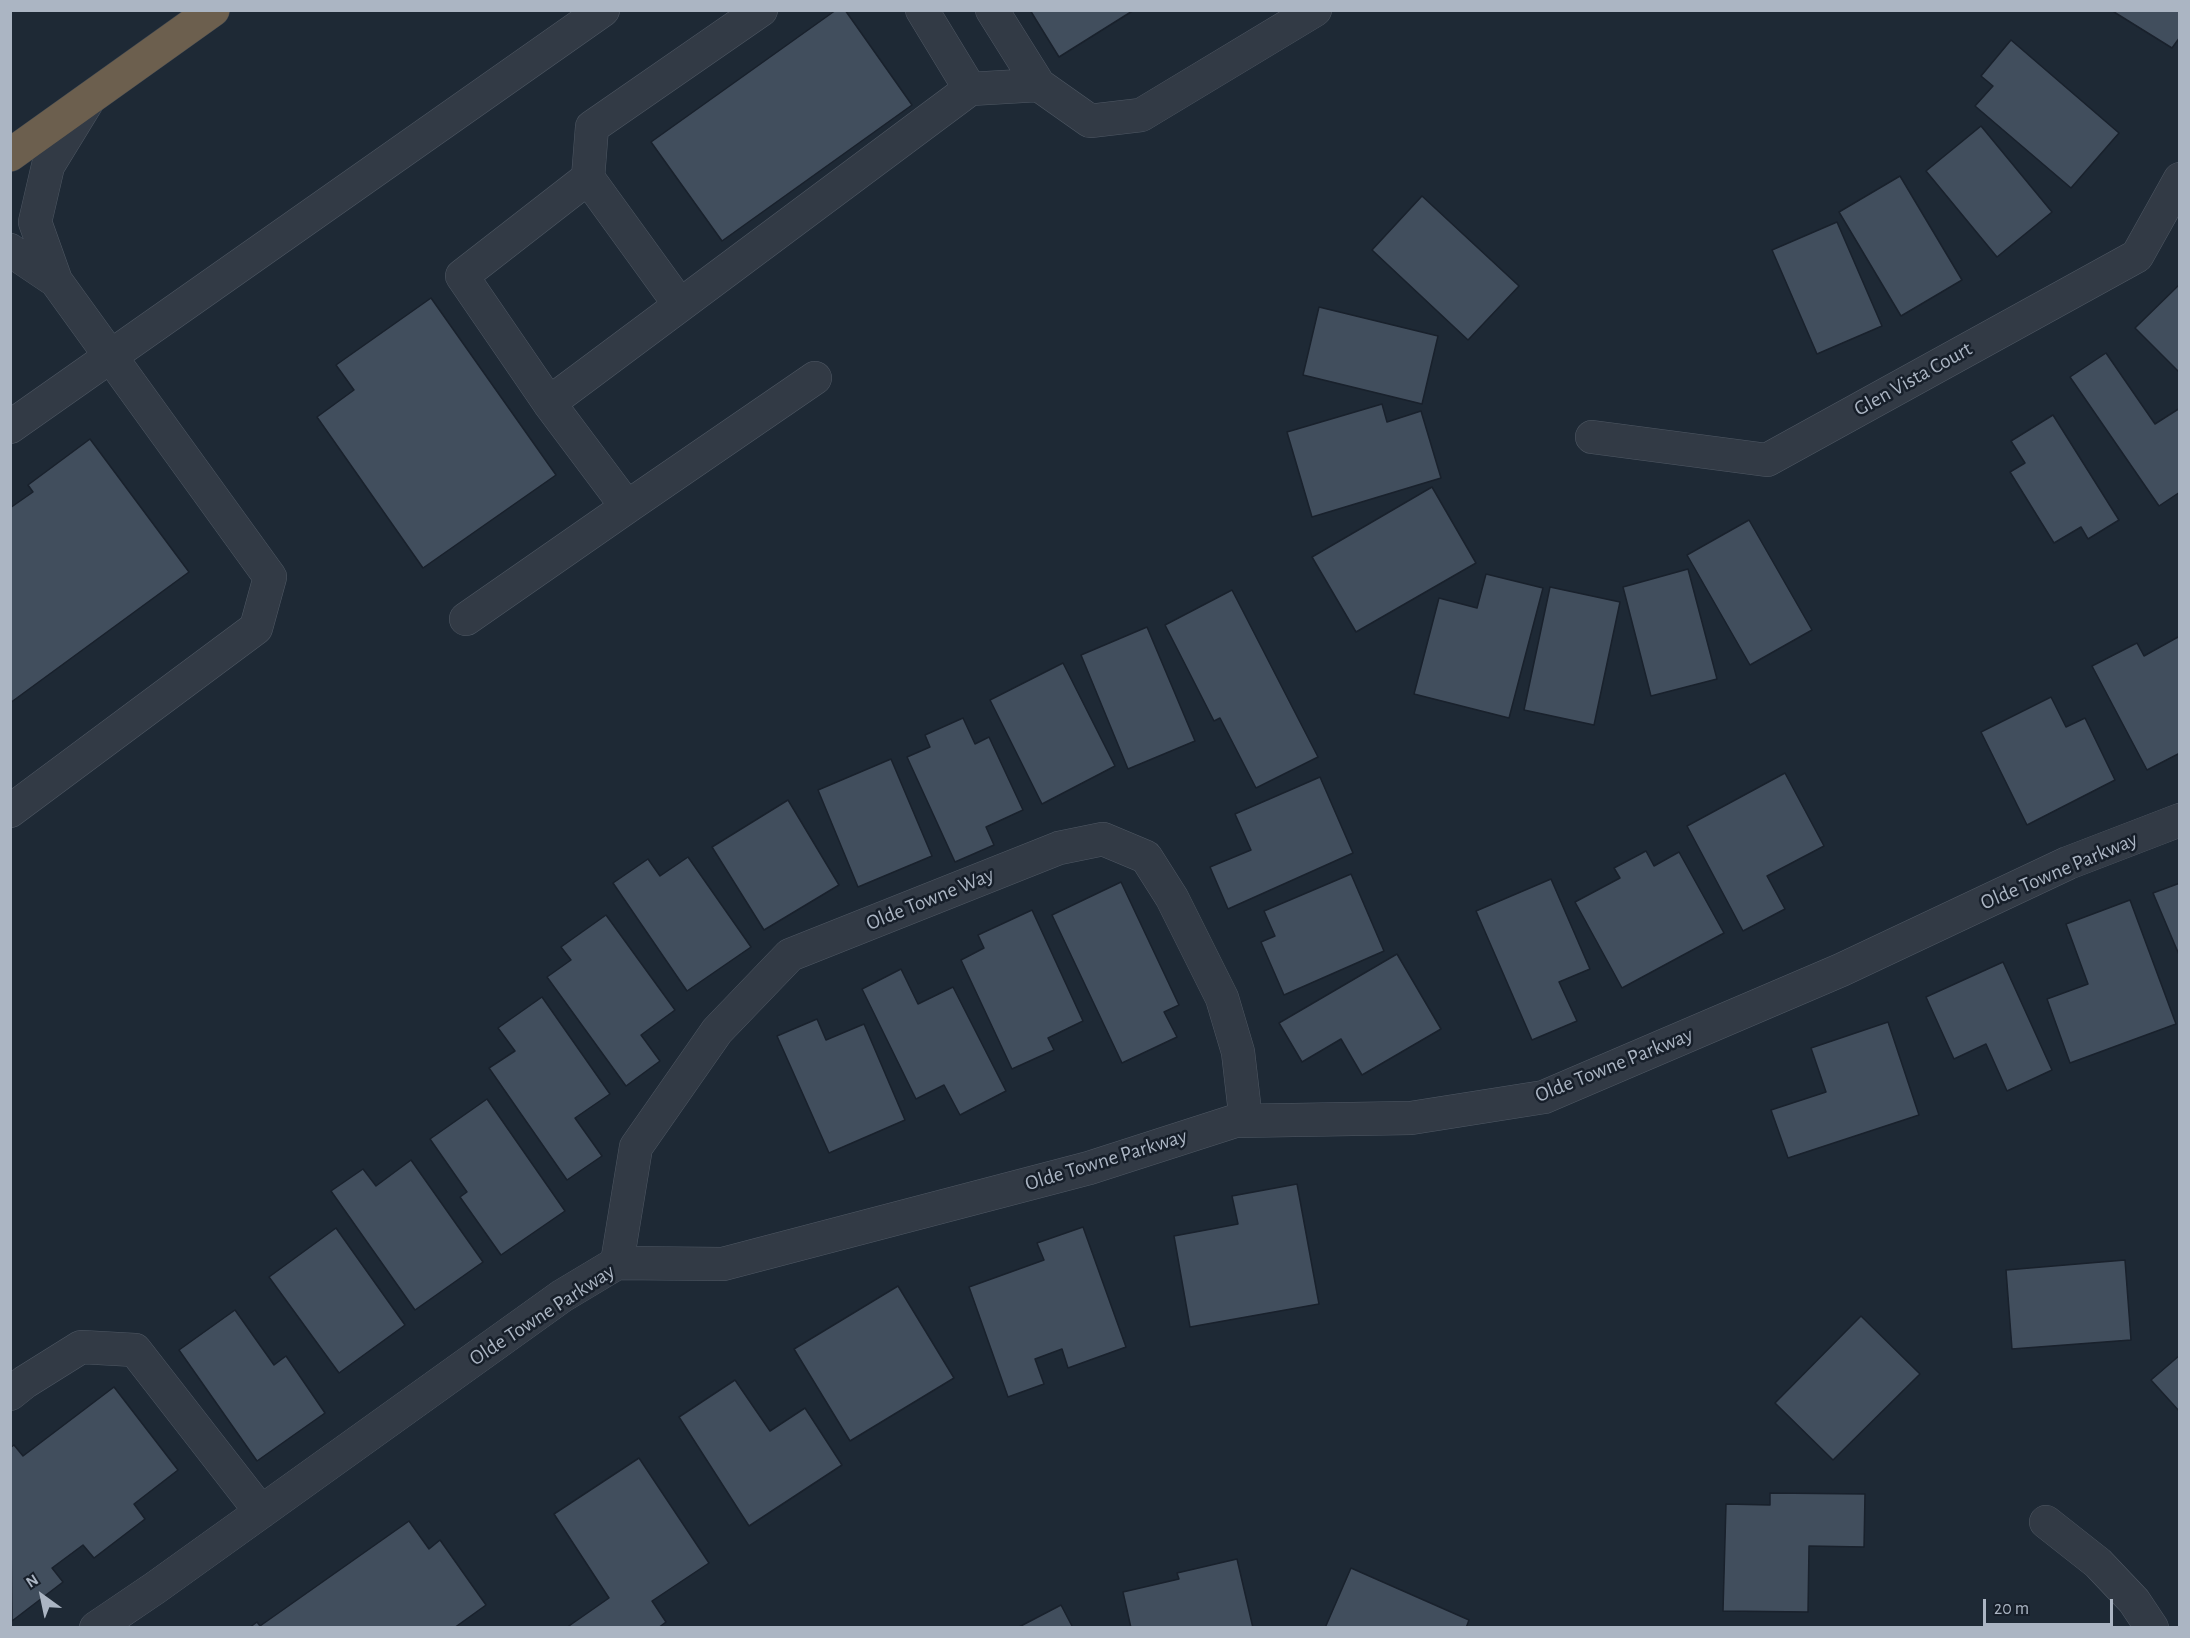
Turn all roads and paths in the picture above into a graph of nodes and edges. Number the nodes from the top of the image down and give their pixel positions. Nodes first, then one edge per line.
1 (603, 10) edge
2 (761, 10) edge
3 (922, 10) edge
4 (992, 10) edge
5 (1315, 10) edge
6 (210, 14) edge
7 (1039, 86) junction
8 (970, 89) junction
9 (89, 99) junction
10 (10, 155) edge
11 (588, 178) junction
12 (2180, 179) edge
13 (10, 250) edge
14 (56, 281) junction
15 (680, 305) junction
16 (111, 356) junction
17 (815, 378) dead end
18 (549, 402) junction
19 (10, 427) edge
20 (1592, 437) dead end
21 (627, 507) junction
22 (466, 620) dead end
23 (10, 811) edge
24 (2180, 820) edge
25 (1246, 1121) junction
26 (617, 1263) junction
27 (10, 1394) edge
28 (261, 1512) junction
29 (2046, 1522) dead end
30 (103, 1626) edge
31 (2152, 1628) edge

1 - 16 street
2 - 11 street
3 - 8 street
4 - 7 street
5 - 7 street
6 - 9 highway
7 - 8 street
8 - 15 street
9 - 10 highway
9 - 14 street
11 - 15 street
11 - 18 street
12 - 20 street, Glen Vista Court
13 - 14 street
14 - 16 street
15 - 18 street
16 - 19 street
16 - 23 street
17 - 21 street
18 - 21 street
21 - 22 street
24 - 25 street, Olde Towne Parkway
25 - 26 street, Olde Towne Parkway
25 - 26 street, Olde Towne Way
26 - 28 street, Olde Towne Parkway
27 - 28 street
28 - 30 street, Olde Towne Parkway
29 - 31 street

